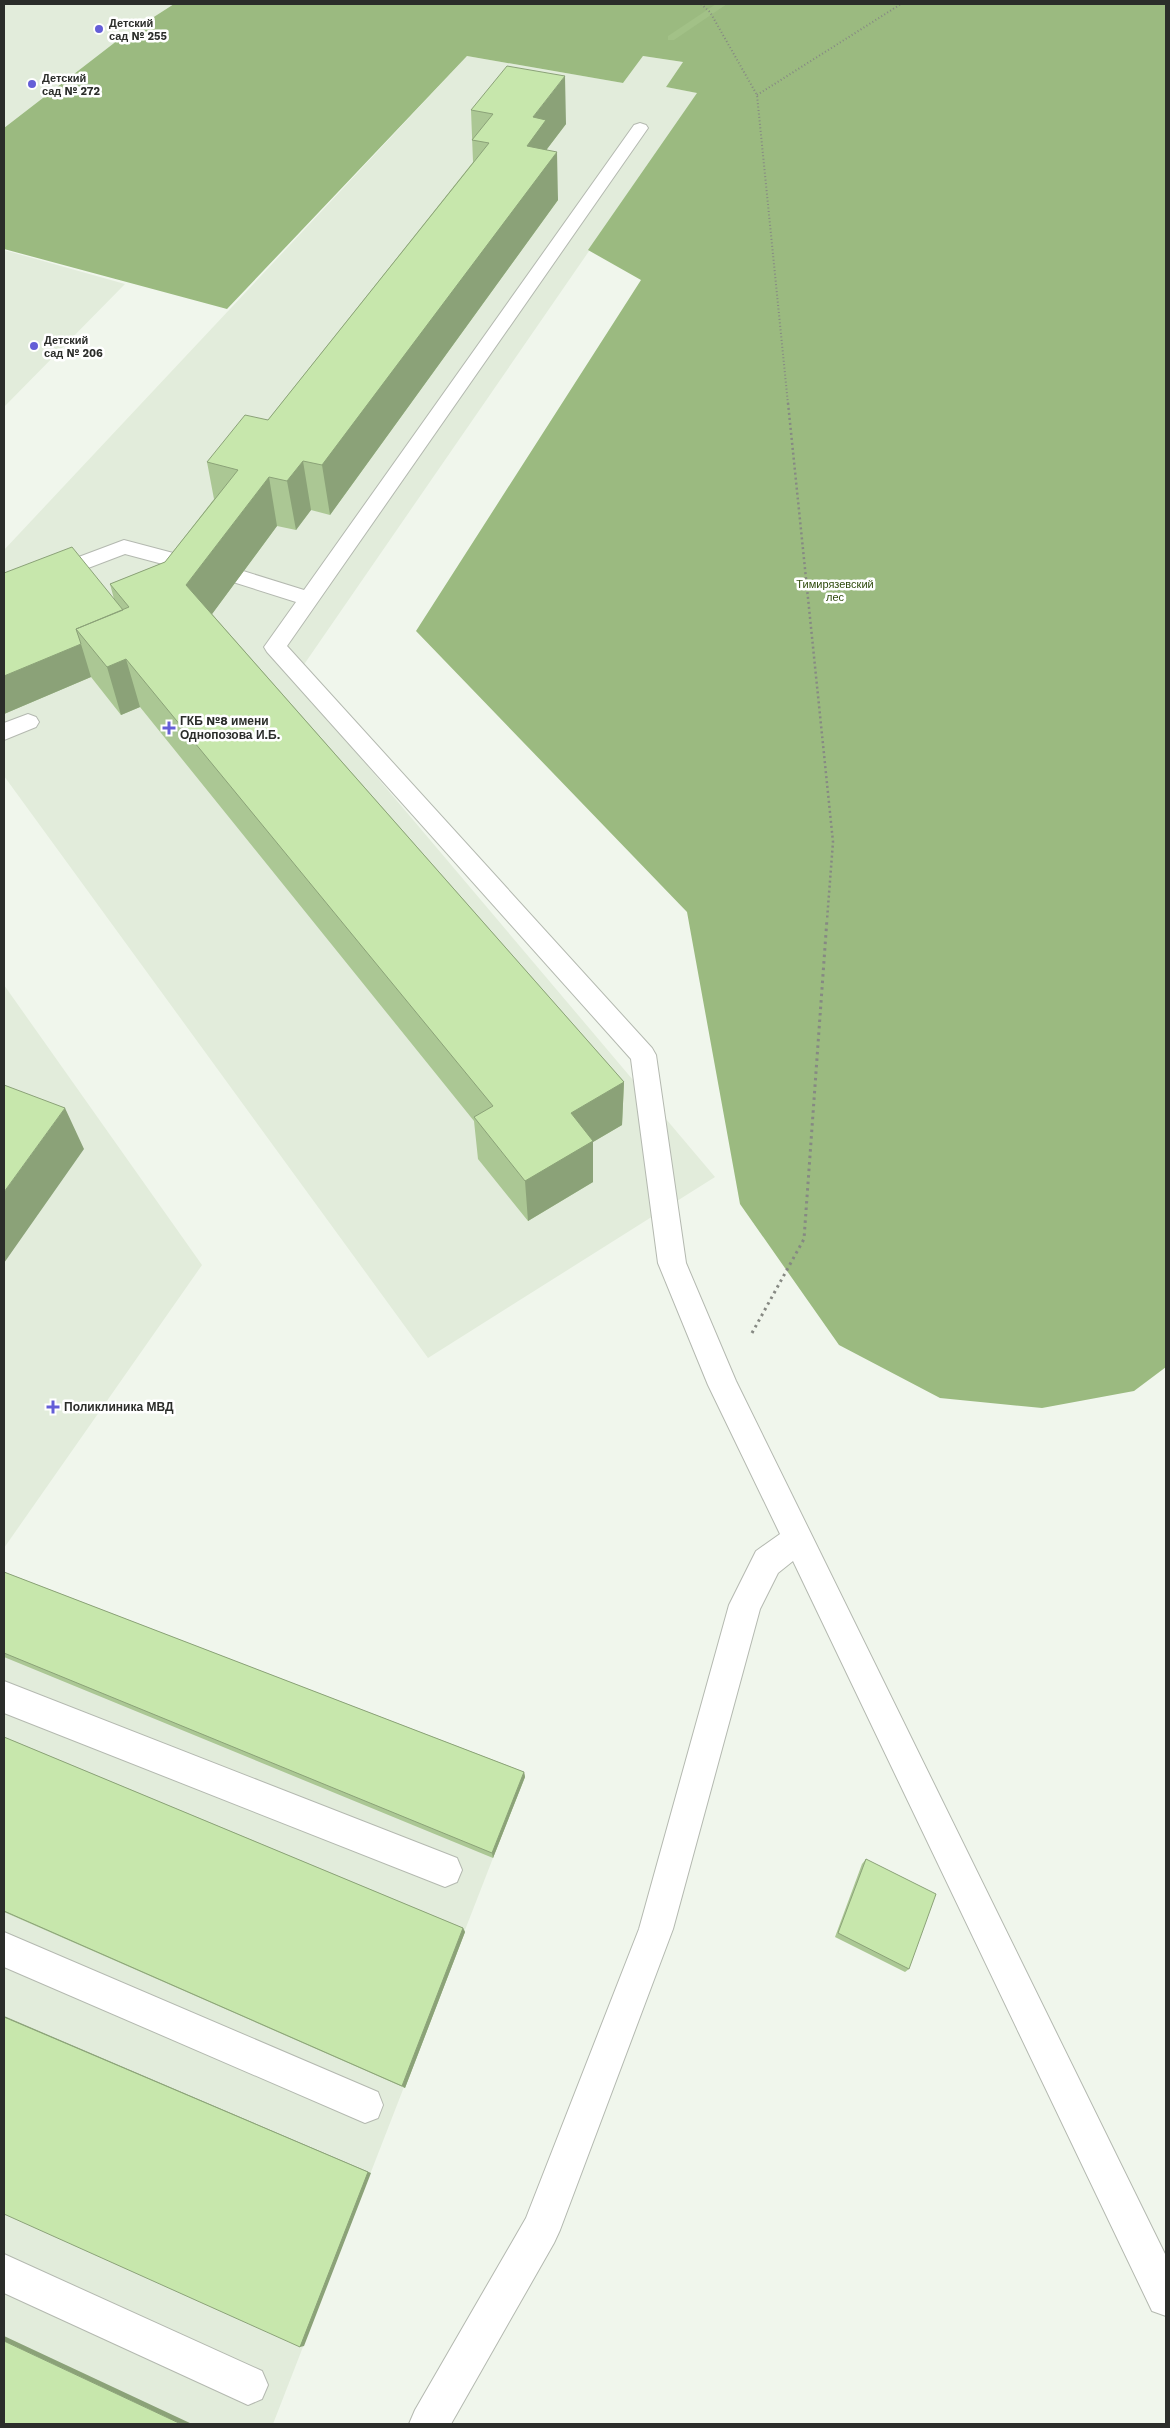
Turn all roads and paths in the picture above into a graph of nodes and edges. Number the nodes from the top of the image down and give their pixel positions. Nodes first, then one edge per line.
1 (701, 4) edge
2 (901, 4) edge
3 (757, 95) junction
4 (640, 128) dead end
5 (208, 569) edge
6 (240, 577) dead end
7 (4, 593) edge
8 (309, 599) junction
9 (28, 722) dead end
10 (4, 732) edge
11 (723, 1384) junction
12 (798, 1539) junction
13 (4, 1697) edge
14 (445, 1870) dead end
15 (4, 1949) edge
16 (365, 2105) dead end
17 (4, 2273) edge
18 (1166, 2297) edge
19 (248, 2385) dead end
20 (428, 2424) edge

1 - 3 path
2 - 3 path
3 - 11 path
4 - 8 lane
5 - 7 lane
6 - 8 lane
8 - 11 lane
9 - 10 lane
11 - 12 lane
12 - 18 lane
12 - 20 lane
13 - 14 lane
15 - 16 lane
17 - 19 lane

